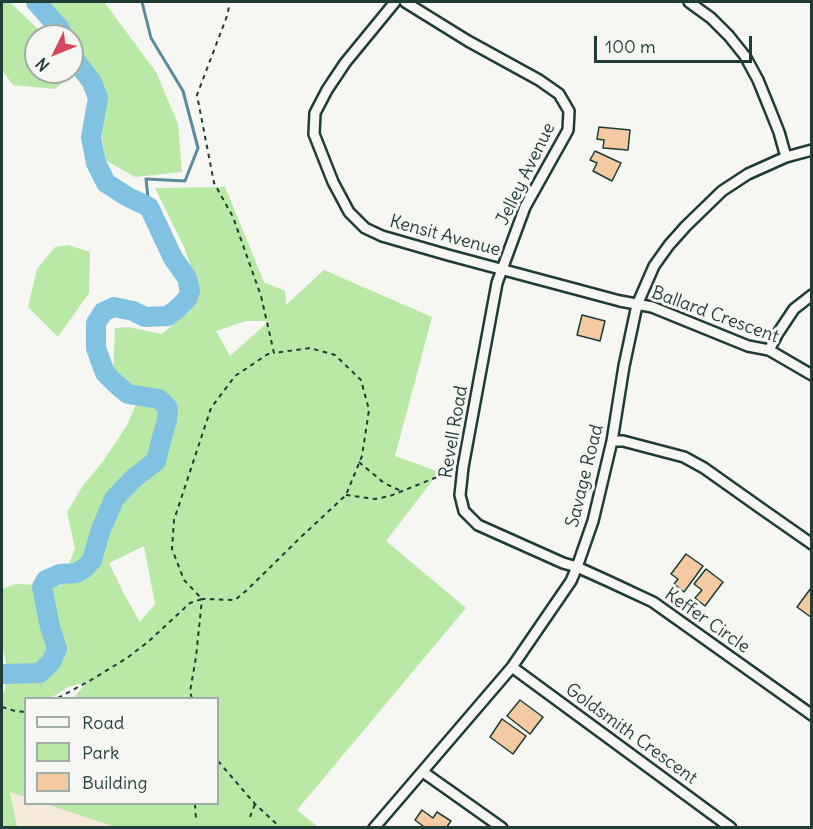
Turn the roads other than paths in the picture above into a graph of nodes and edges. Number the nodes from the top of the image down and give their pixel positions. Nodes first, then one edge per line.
1 (395, 2) edge
2 (405, 2) edge
3 (689, 2) edge
4 (812, 150) edge
5 (786, 157) junction
6 (502, 269) junction
7 (812, 295) edge
8 (637, 305) junction
9 (769, 350) junction
10 (812, 375) edge
11 (612, 441) junction
12 (812, 544) edge
13 (577, 567) junction
14 (512, 667) junction
15 (812, 715) edge
16 (423, 772) junction
17 (374, 828) edge
18 (502, 828) edge
19 (731, 828) edge

1 - 6 street, Kensit Avenue
2 - 6 street, Jelley Avenue
3 - 5 street
4 - 5 street, Savage Road
5 - 8 street, Savage Road
6 - 8 street, Kensit Avenue
6 - 13 street, Revell Road
7 - 9 street
8 - 9 street, Ballard Crescent
8 - 11 street, Savage Road
9 - 10 street, Ballard Crescent
11 - 12 street
11 - 13 street, Savage Road
13 - 14 street, Savage Road
13 - 15 street, Keffer Circle
14 - 16 street, Savage Road
14 - 19 street, Goldsmith Crescent
16 - 17 street, Savage Road
16 - 18 street

